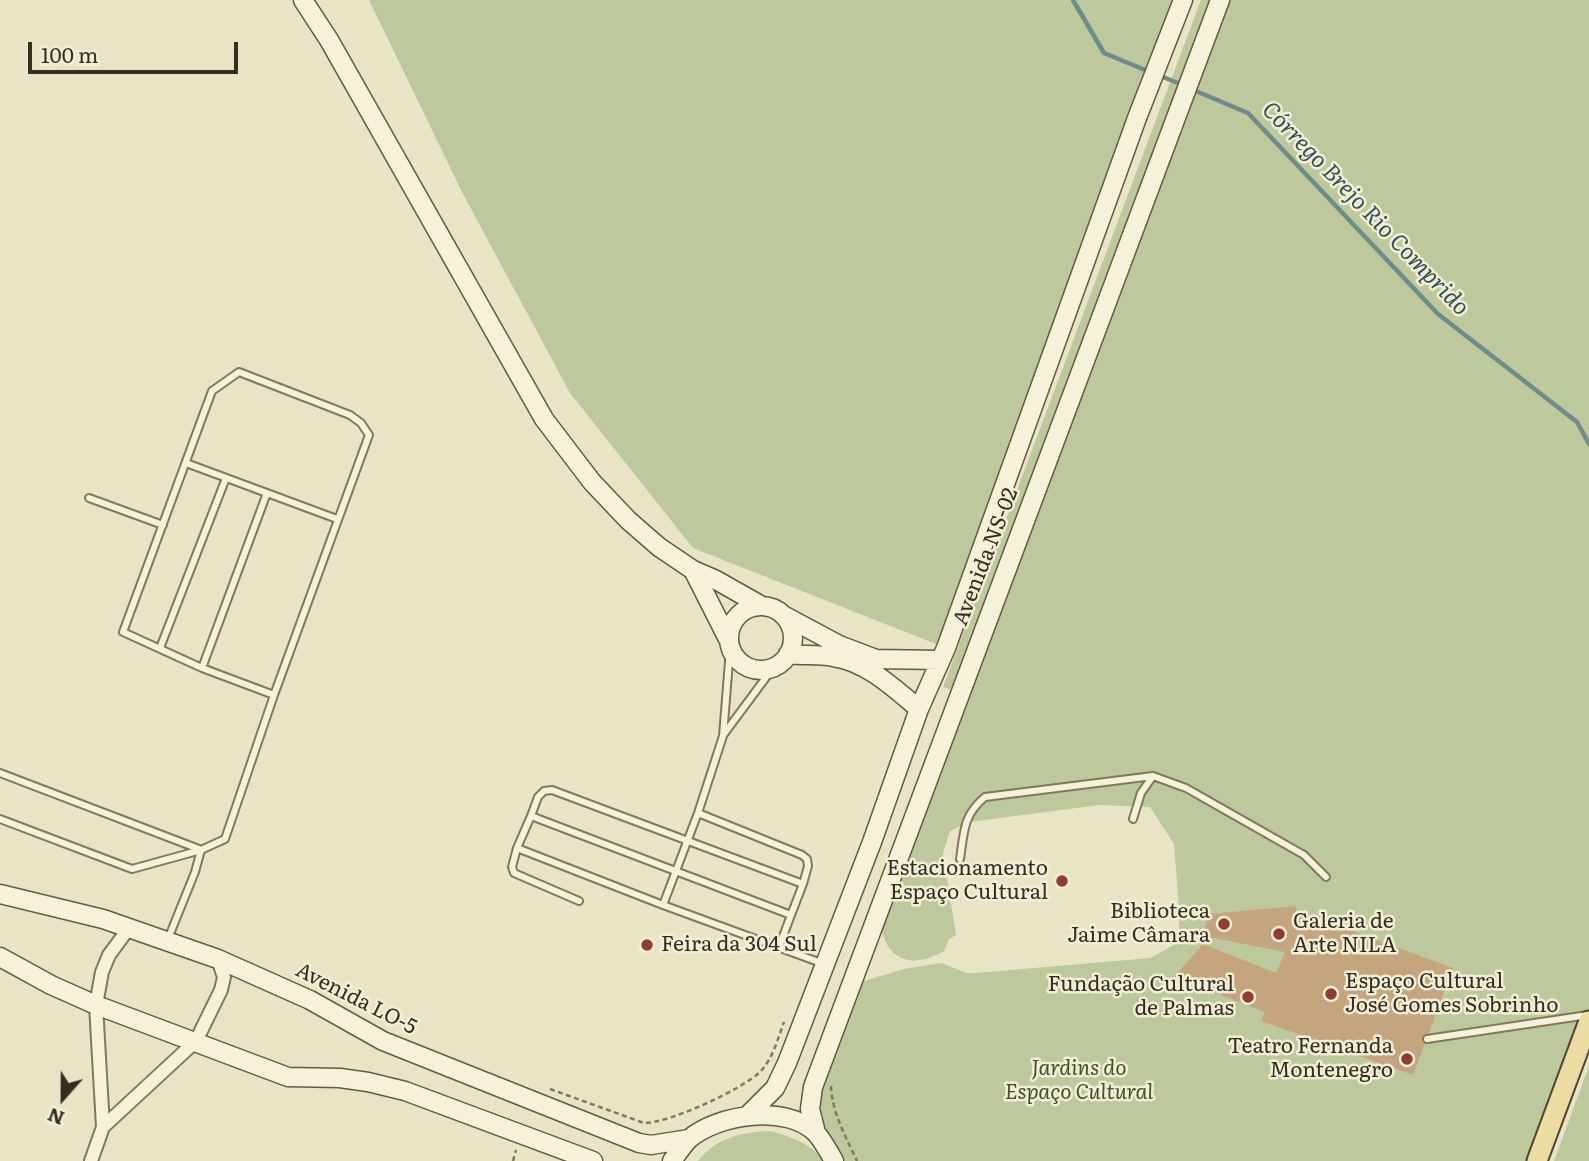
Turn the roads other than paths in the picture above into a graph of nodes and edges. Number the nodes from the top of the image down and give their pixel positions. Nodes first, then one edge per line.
1 (303, 0) edge
2 (1183, 0) edge
3 (1220, 0) edge
4 (186, 463) junction
5 (226, 478) junction
6 (267, 494) junction
7 (89, 498) dead end
8 (337, 519) junction
9 (163, 525) junction
10 (692, 570) junction
11 (762, 606) junction
12 (783, 615) junction
13 (729, 644) junction
14 (159, 648) junction
15 (788, 654) junction
16 (940, 660) junction
17 (202, 668) junction
18 (773, 668) junction
19 (275, 695) junction
20 (919, 709) junction
21 (723, 736) junction
22 (0, 774) edge
23 (1153, 776) junction
24 (698, 813) junction
25 (531, 816) junction
26 (0, 819) edge
27 (1133, 819) dead end
28 (687, 841) junction
29 (517, 848) junction
30 (201, 849) junction
31 (960, 859) dead end
32 (676, 871) junction
33 (1326, 877) dead end
34 (803, 884) junction
35 (0, 894) edge
36 (579, 901) dead end
37 (663, 905) junction
38 (791, 915) junction
39 (129, 928) junction
40 (167, 941) junction
41 (779, 947) junction
42 (0, 957) edge
43 (218, 959) junction
44 (825, 964) junction
45 (96, 1004) junction
46 (1589, 1015) edge
47 (1589, 1021) edge
48 (1427, 1039) dead end
49 (196, 1041) junction
50 (748, 1115) junction
51 (103, 1127) junction
52 (816, 1133) junction
53 (689, 1139) junction
54 (91, 1161) edge
55 (593, 1161) edge
56 (672, 1161) edge
57 (834, 1161) edge
58 (1537, 1161) edge

1 - 10 street
2 - 16 street, Avenida NS-02
3 - 52 street, Avenida NS-02
4 - 5 lane
4 - 8 lane
4 - 9 lane
5 - 6 lane
5 - 14 lane
6 - 8 lane
6 - 17 lane
7 - 9 lane
8 - 19 lane
9 - 14 lane
10 - 11 street
10 - 13 street
11 - 12 street
11 - 13 street
12 - 15 street
12 - 16 street
13 - 18 street
13 - 21 lane
14 - 17 lane
15 - 18 street
15 - 20 street
16 - 20 street, Avenida NS-02
17 - 19 lane
18 - 21 lane
19 - 30 lane
20 - 44 street, Avenida NS-02
21 - 24 lane
22 - 30 lane
23 - 27 lane
23 - 31 lane
23 - 33 lane
24 - 28 lane
24 - 34 lane
25 - 28 lane
25 - 29 lane
25 - 32 lane
26 - 30 lane
28 - 32 lane
28 - 34 lane
29 - 36 lane
29 - 37 lane
30 - 40 lane
32 - 37 lane
32 - 38 lane
34 - 38 lane
35 - 39 street, Avenida LO-5
37 - 41 lane
38 - 41 lane
39 - 40 street, Avenida LO-5
39 - 45 street
40 - 43 street, Avenida LO-5
41 - 44 lane
42 - 45 street
43 - 49 street
43 - 53 street, Avenida LO-5
44 - 50 street, Avenida NS-02
45 - 49 street
45 - 51 street
46 - 48 lane
47 - 58 main road
49 - 51 street
49 - 55 street
50 - 52 street
50 - 53 street
51 - 54 street
52 - 57 street
53 - 56 street

